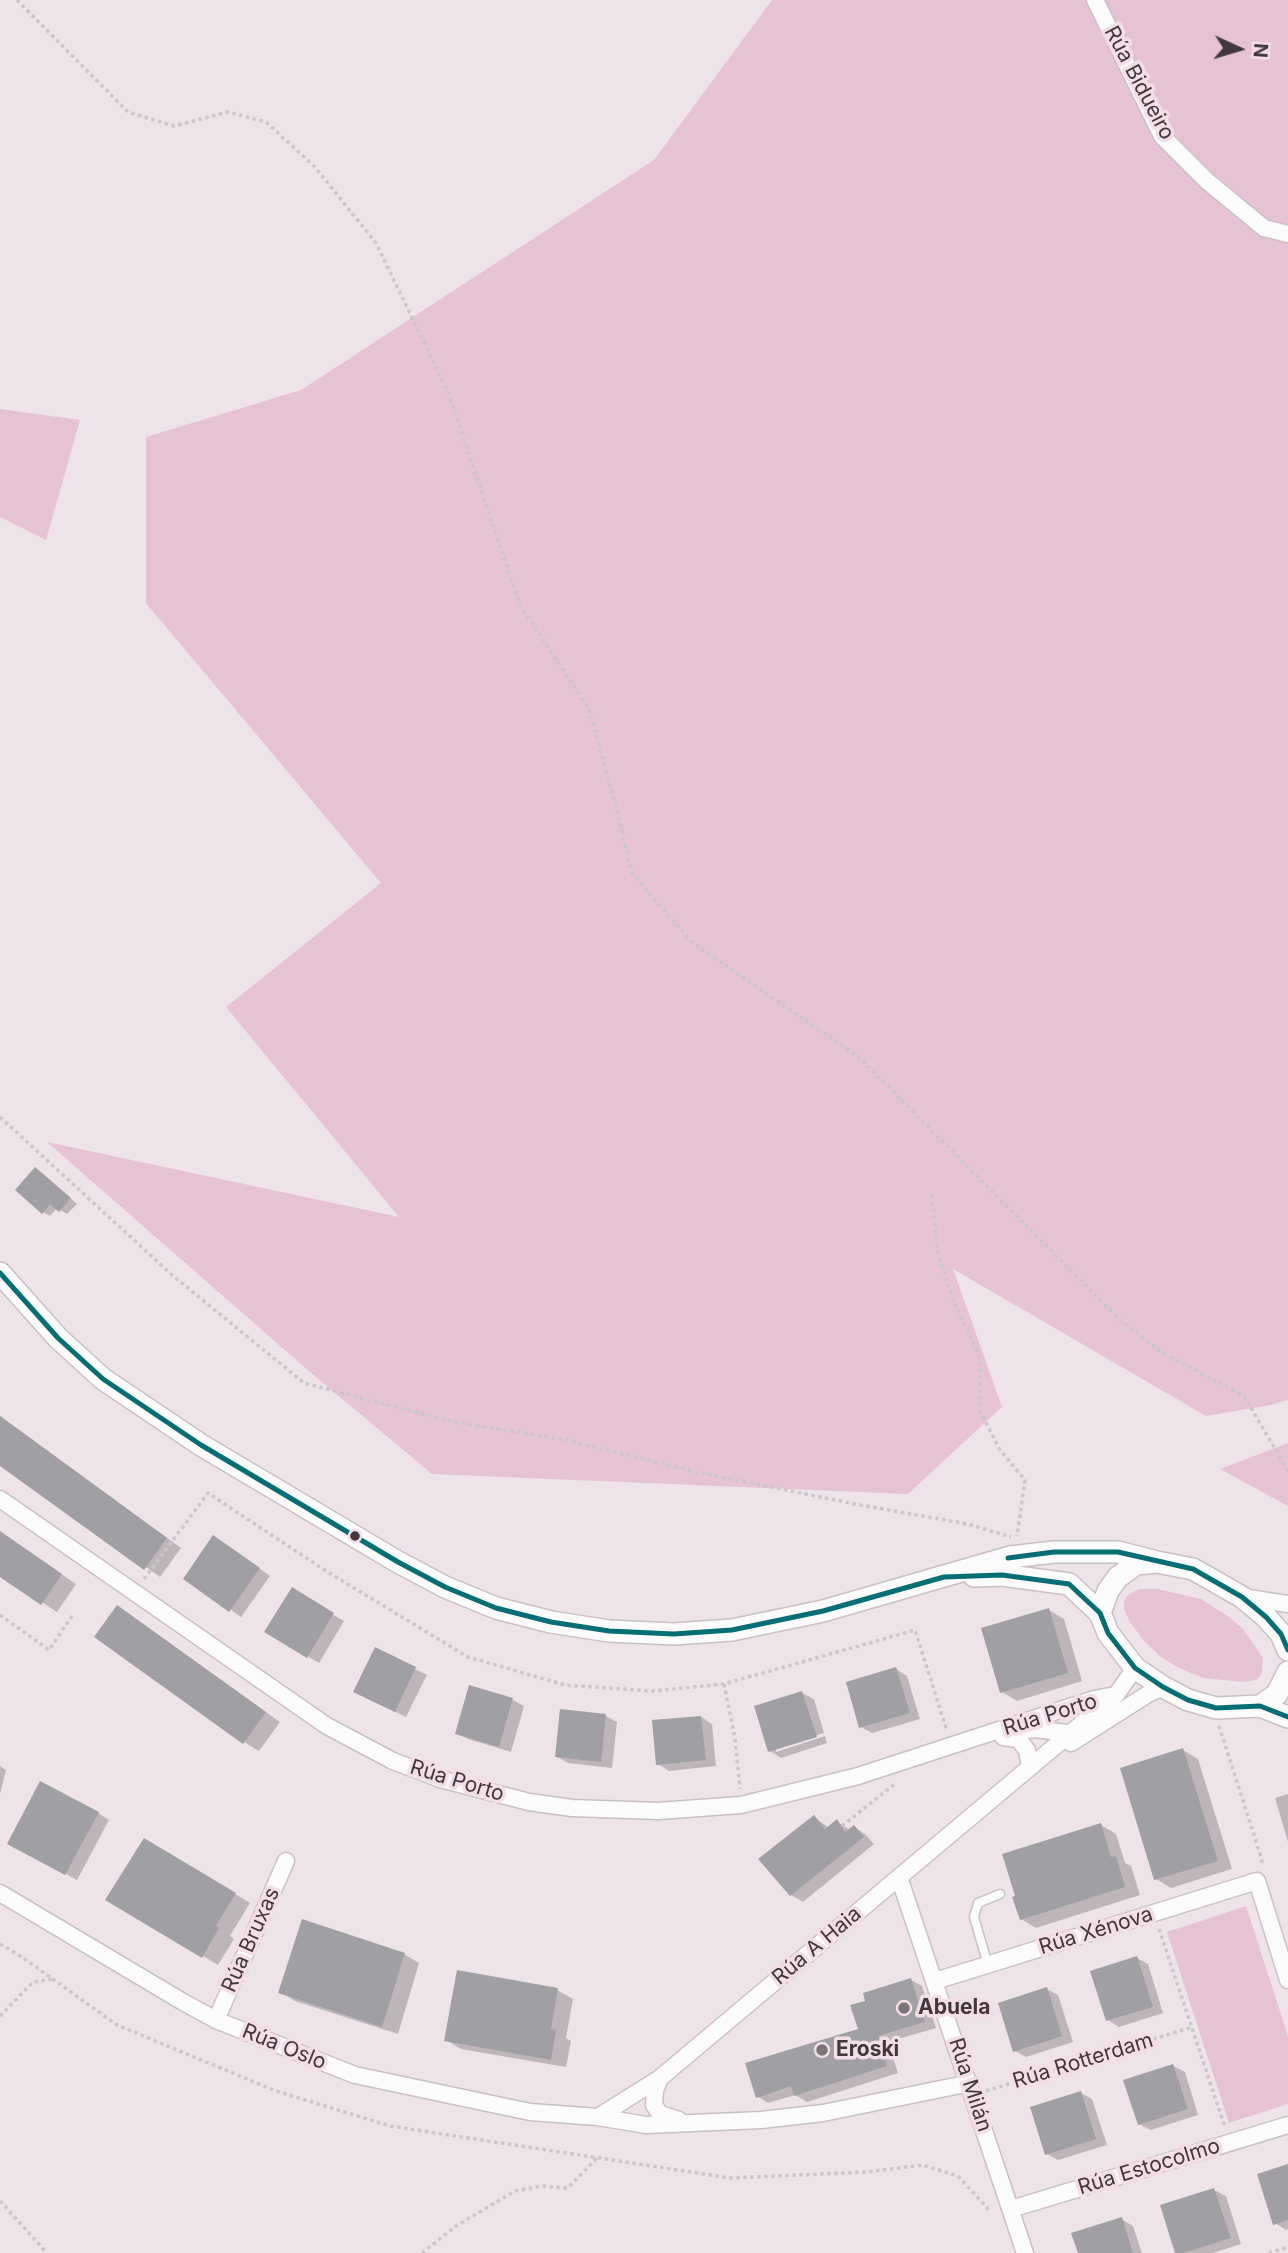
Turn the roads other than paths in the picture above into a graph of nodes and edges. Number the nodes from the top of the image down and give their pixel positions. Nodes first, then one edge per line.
1 (1095, 0) edge
2 (1288, 234) edge
3 (0, 1273) edge
4 (0, 1499) edge
5 (1157, 1562) junction
6 (944, 1577) junction
7 (1242, 1597) junction
8 (1288, 1604) edge
9 (1100, 1613) junction
10 (1286, 1637) edge
11 (1135, 1668) junction
12 (1288, 1672) edge
13 (1163, 1687) junction
14 (1116, 1695) junction
15 (1260, 1706) junction
16 (1288, 1717) edge
17 (1089, 1732) junction
18 (984, 1735) junction
19 (1069, 1735) junction
20 (1030, 1767) junction
21 (286, 1861) dead end
22 (900, 1877) junction
23 (0, 1893) edge
24 (999, 1894) dead end
25 (988, 1965) junction
26 (1288, 1980) edge
27 (935, 1981) junction
28 (216, 2020) junction
29 (660, 2078) junction
30 (972, 2089) junction
31 (598, 2117) junction
32 (696, 2122) junction
33 (1288, 2125) edge
34 (1011, 2209) junction
35 (1025, 2253) edge

1 - 2 street, Rúa Bidueiro
3 - 6 street
4 - 18 street, Rúa Porto
5 - 6 street
5 - 7 street
5 - 9 street
6 - 9 street
7 - 8 street
7 - 10 street
9 - 11 street
11 - 13 street
11 - 14 street, Rúa A Haia
12 - 15 street
13 - 15 street
13 - 17 street, Rúa A Haia
14 - 18 street, Rúa Porto
14 - 19 street, Rúa A Haia
15 - 16 street
17 - 19 street, Rúa A Haia
17 - 20 street, Rúa A Haia
18 - 19 street, Rúa Porto
18 - 20 street, Rúa Porto
19 - 20 street, Rúa A Haia
20 - 22 street, Rúa A Haia
21 - 28 street, Rúa Bruxas
22 - 27 street, Rúa Milán
22 - 29 street, Rúa A Haia
23 - 28 street, Rúa Oslo
24 - 25 lane
25 - 26 street, Rúa Xénova
25 - 27 street, Rúa Xénova
27 - 30 street, Rúa Milán
28 - 31 street, Rúa Oslo
29 - 31 street, Rúa A Haia
29 - 32 street
30 - 32 street
30 - 34 street, Rúa Milán
31 - 32 street, Rúa Oslo
33 - 34 street, Rúa Estocolmo
34 - 35 street, Rúa Milán

